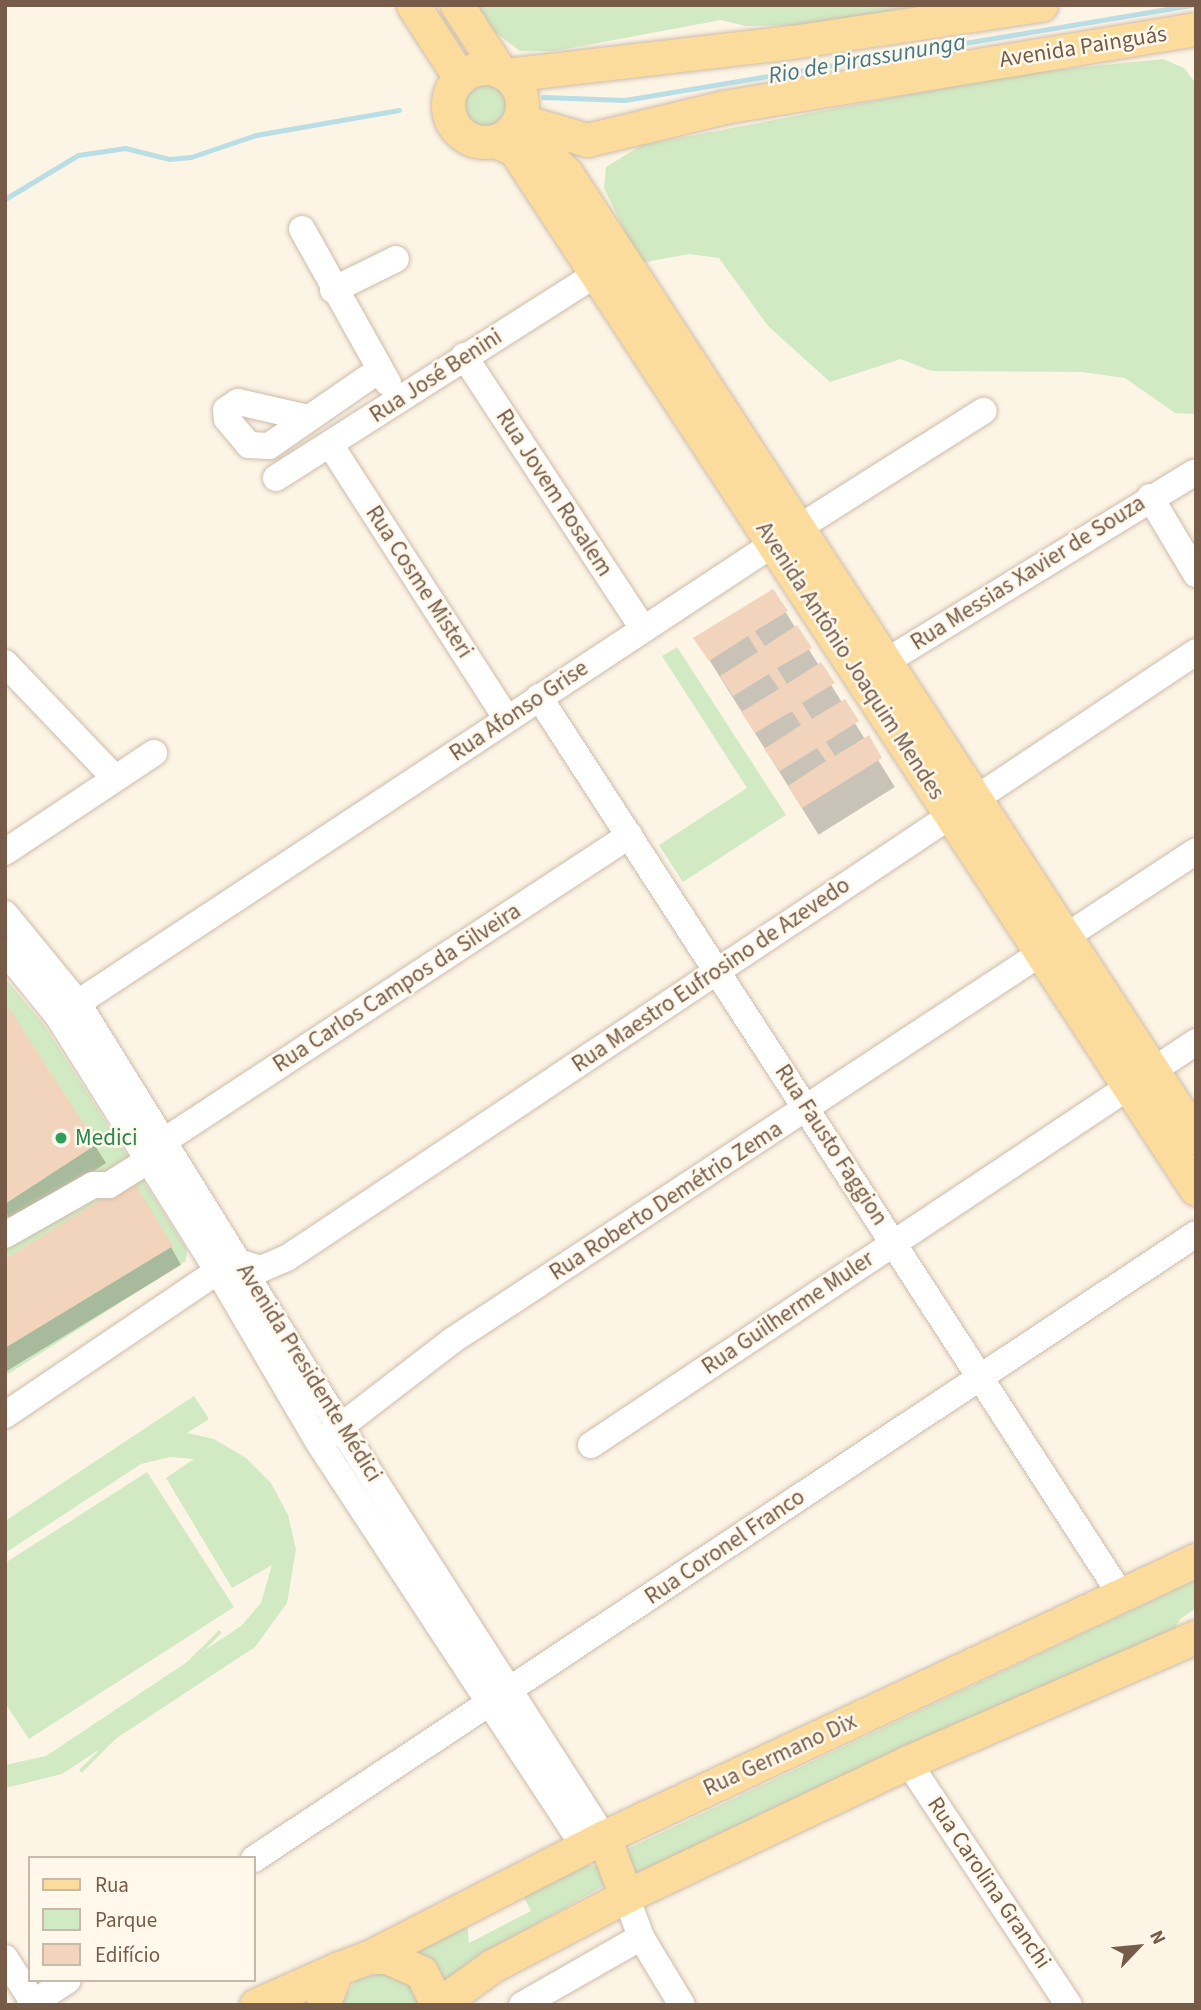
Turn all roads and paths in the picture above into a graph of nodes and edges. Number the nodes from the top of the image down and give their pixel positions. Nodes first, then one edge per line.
1 (413, 5) edge
2 (457, 5) edge
3 (1041, 5) edge
4 (1196, 29) edge
5 (503, 73) junction
6 (460, 78) junction
7 (511, 129) junction
8 (587, 140) junction
9 (566, 173) junction
10 (302, 229) dead end
11 (396, 259) dead end
12 (596, 274) junction
13 (333, 290) junction
14 (464, 356) junction
15 (379, 370) junction
16 (398, 399) junction
17 (983, 411) dead end
18 (308, 418) dead end
19 (331, 446) junction
20 (1195, 472) edge
21 (276, 478) dead end
22 (1150, 498) junction
23 (785, 536) junction
24 (1196, 574) edge
25 (643, 629) junction
26 (1196, 652) edge
27 (5, 663) edge
28 (874, 669) junction
29 (539, 697) junction
30 (508, 719) junction
31 (154, 753) dead end
32 (115, 778) junction
33 (963, 808) junction
34 (630, 835) junction
35 (1196, 851) edge
36 (5, 852) edge
37 (5, 914) edge
38 (1052, 944) junction
39 (15, 950) edge
40 (717, 970) junction
41 (68, 1009) junction
42 (1196, 1042) edge
43 (1140, 1079) junction
44 (808, 1108) junction
45 (1196, 1137) edge
46 (155, 1145) junction
47 (1196, 1189) edge
48 (1196, 1234) edge
49 (5, 1235) edge
50 (894, 1243) junction
51 (229, 1267) junction
52 (981, 1376) junction
53 (5, 1415) edge
54 (330, 1436) junction
55 (591, 1445) dead end
56 (1196, 1560) edge
57 (1121, 1595) junction
58 (1196, 1637) edge
59 (503, 1697) junction
60 (908, 1762) junction
61 (594, 1842) junction
62 (256, 1858) edge
63 (626, 1896) junction
64 (641, 1937) junction
65 (369, 1957) junction
66 (5, 1958) edge
67 (337, 1969) junction
68 (65, 1982) edge
69 (33, 2004) edge
70 (256, 2005) edge
71 (323, 2005) edge
72 (438, 2005) edge
73 (522, 2005) edge
74 (682, 2005) edge
75 (1069, 2005) edge

1 - 6 main road
2 - 5 main road
3 - 5 main road, Avenida Painguás
4 - 8 main road, Avenida Painguás
5 - 6 main road
5 - 7 main road
6 - 7 main road
7 - 8 main road, Avenida Painguás
7 - 9 main road, Avenida Antônio Joaquim Mendes
7 - 12 main road, Avenida Antônio Joaquim Mendes
8 - 9 main road
9 - 23 main road, Avenida Antônio Joaquim Mendes
10 - 13 street
11 - 13 street
12 - 14 street, Rua José Benini
12 - 23 main road, Avenida Antônio Joaquim Mendes
13 - 15 street
14 - 16 street, Rua José Benini
14 - 25 street, Rua Jovem Rosalem
15 - 16 street
15 - 18 street
16 - 19 street, Rua José Benini
17 - 23 street, Rua Afonso Grise
19 - 21 street, Rua José Benini
19 - 30 street, Rua Cosme Misteri
20 - 22 street, Rua Messias Xavier de Souza
22 - 24 street
22 - 28 street, Rua Messias Xavier de Souza
23 - 25 street, Rua Afonso Grise
23 - 28 main road, Avenida Antônio Joaquim Mendes
25 - 29 street, Rua Afonso Grise
26 - 33 street, Rua Maestro Eufrosino de Azevedo
27 - 32 street
28 - 33 main road, Avenida Antônio Joaquim Mendes
29 - 30 street, Rua Afonso Grise
29 - 34 street, Rua Fausto Faggion
30 - 41 street, Rua Afonso Grise
31 - 32 street
32 - 36 street
33 - 38 main road, Avenida Antônio Joaquim Mendes
33 - 40 street, Rua Maestro Eufrosino de Azevedo
34 - 40 street, Rua Fausto Faggion
34 - 46 street, Rua Carlos Campos da Silveira
35 - 38 street, Rua Roberto Demétrio Zema
37 - 39 street, Avenida Presidente Médici
38 - 43 main road, Avenida Antônio Joaquim Mendes
38 - 44 street, Rua Roberto Demétrio Zema
39 - 41 street, Avenida Presidente Médici
40 - 44 street, Rua Fausto Faggion
40 - 51 street, Rua Maestro Eufrosino de Azevedo
41 - 46 street, Avenida Presidente Médici
42 - 43 street, Rua Guilherme Muler
43 - 45 main road, Avenida Antônio Joaquim Mendes
43 - 47 main road, Avenida Antônio Joaquim Mendes
43 - 50 street, Rua Guilherme Muler
44 - 50 street, Rua Fausto Faggion
44 - 54 street, Rua Roberto Demétrio Zema
46 - 49 street, Rua Carlos Campos da Silveira
46 - 51 street, Avenida Presidente Médici
48 - 52 street, Rua Coronel Franco
50 - 52 street, Rua Fausto Faggion
50 - 55 street, Rua Guilherme Muler
51 - 53 street
51 - 54 street, Avenida Presidente Médici
52 - 57 street, Rua Fausto Faggion
52 - 59 street, Rua Coronel Franco
54 - 59 street, Avenida Presidente Médici
56 - 57 main road, Rua Germano Dix
57 - 61 main road, Rua Germano Dix
58 - 60 main road
59 - 61 street, Avenida Presidente Médici
59 - 62 street, Rua Coronel Franco
60 - 63 main road
60 - 75 street, Rua Carolina Granchi
61 - 63 main road
61 - 65 main road, Rua Germano Dix
63 - 64 street
63 - 72 main road
64 - 73 street
64 - 74 street
65 - 67 main road, Rua Germano Dix
65 - 72 main road
66 - 69 street
67 - 70 main road, Rua Germano Dix
67 - 71 main road
68 - 69 street

